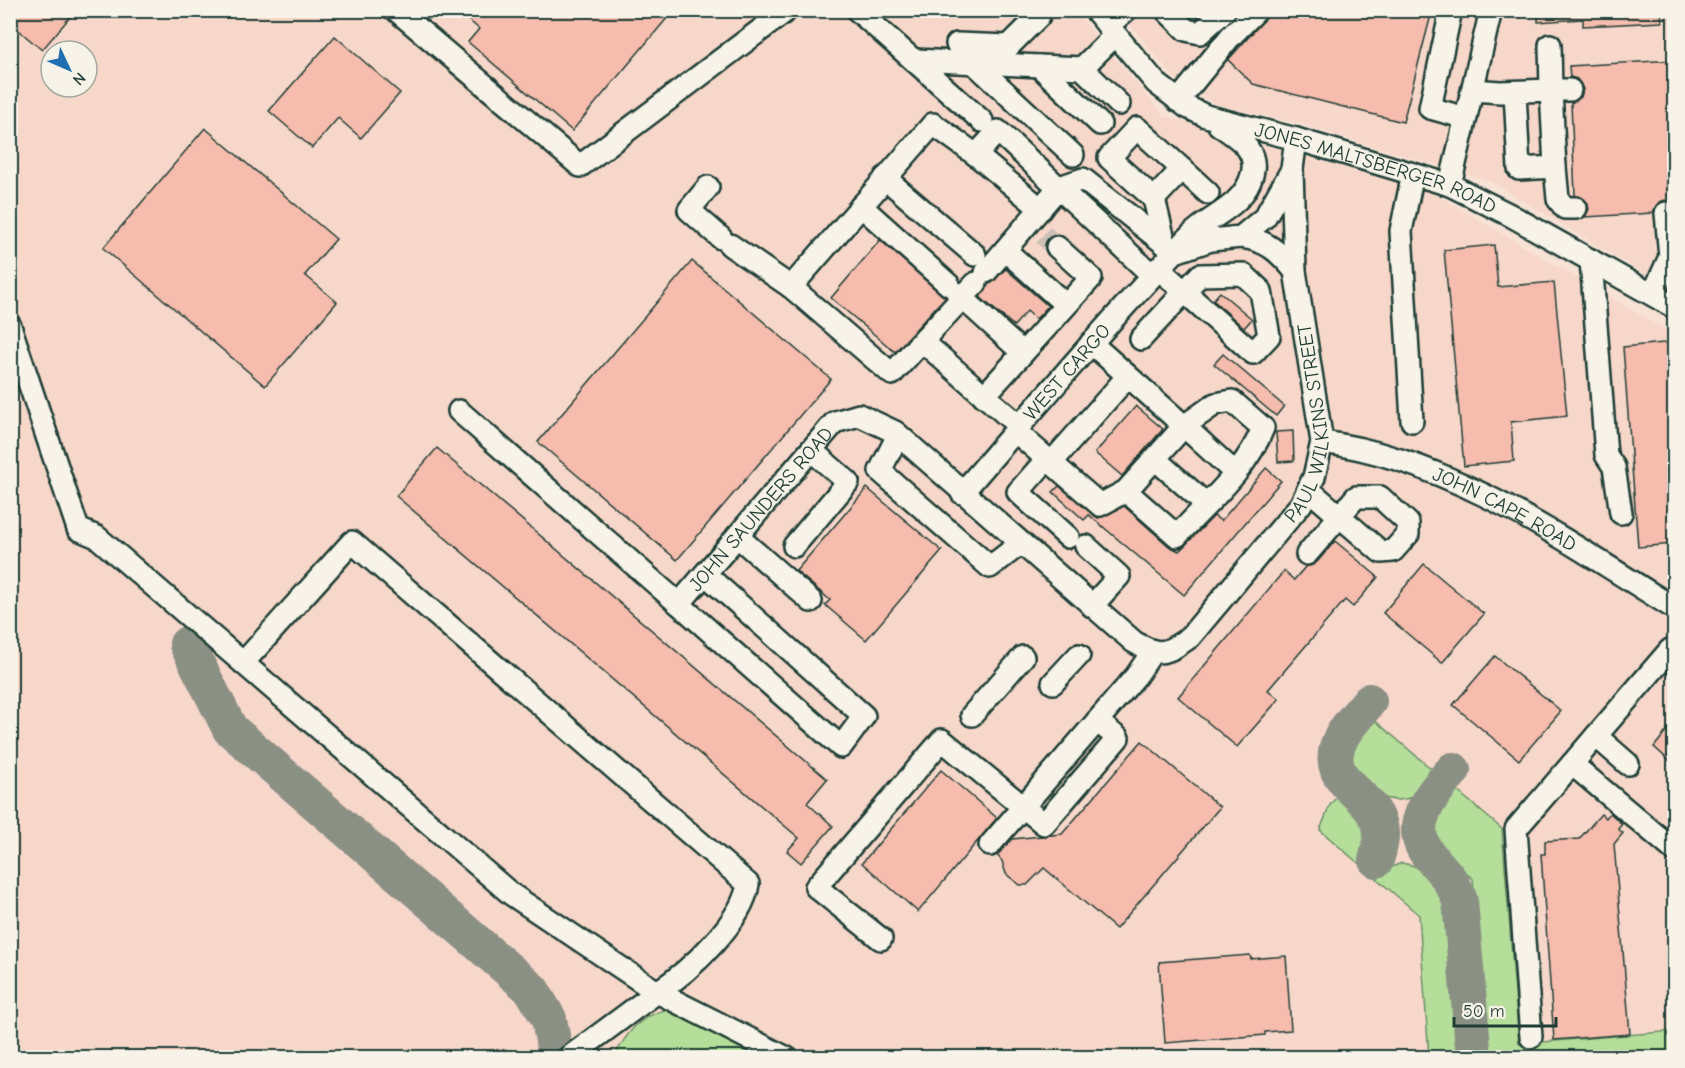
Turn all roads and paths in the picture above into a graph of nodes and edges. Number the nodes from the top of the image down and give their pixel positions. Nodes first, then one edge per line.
1 (396, 10) edge
2 (787, 10) edge
3 (857, 10) edge
4 (1034, 10) edge
5 (1126, 10) edge
6 (1226, 10) edge
7 (1257, 10) edge
8 (1451, 10) edge
9 (1491, 10) edge
10 (1177, 14) edge
11 (1106, 24) edge
12 (957, 44) dead end
13 (1550, 45) dead end
14 (915, 60) junction
15 (974, 63) junction
16 (1039, 66) junction
17 (1082, 68) junction
18 (1473, 90) junction
19 (1561, 90) junction
20 (1515, 92) junction
21 (1178, 101) junction
22 (1119, 104) dead end
23 (1206, 116) junction
24 (1466, 118) junction
25 (982, 121) dead end
26 (1100, 124) dead end
27 (1296, 140) junction
28 (976, 154) junction
29 (1073, 155) dead end
30 (1556, 167) junction
31 (1182, 169) junction
32 (1292, 169) junction
33 (1413, 174) junction
34 (885, 178) junction
35 (1450, 185) junction
36 (708, 187) dead end
37 (1059, 187) junction
38 (1208, 193) dead end
39 (1154, 199) junction
40 (861, 206) junction
41 (1576, 208) dead end
42 (1666, 213) dead end
43 (1043, 228) junction
44 (1241, 237) junction
45 (1170, 248) junction
46 (1005, 249) junction
47 (1672, 255) edge
48 (1591, 260) junction
49 (1155, 271) junction
50 (1295, 271) junction
51 (972, 277) junction
52 (791, 287) junction
53 (1653, 294) junction
54 (1066, 305) junction
55 (1674, 307) edge
56 (10, 326) edge
57 (1142, 339) dead end
58 (922, 341) junction
59 (1091, 343) junction
60 (1023, 353) junction
61 (1128, 376) junction
62 (984, 396) junction
63 (459, 411) dead end
64 (1412, 421) dead end
65 (1184, 426) junction
66 (1017, 429) junction
67 (898, 435) junction
68 (1322, 442) junction
69 (811, 450) junction
70 (1155, 459) junction
71 (1050, 460) junction
72 (1234, 472) junction
73 (1308, 489) junction
74 (1126, 491) junction
75 (962, 493) junction
76 (1206, 504) junction
77 (1621, 513) dead end
78 (737, 536) junction
79 (1020, 544) junction
80 (794, 546) dead end
81 (1307, 554) dead end
82 (705, 574) junction
83 (811, 601) dead end
84 (679, 604) junction
85 (1092, 606) junction
86 (1674, 608) edge
87 (1673, 650) edge
88 (1157, 652) junction
89 (1079, 655) dead end
90 (1023, 657) dead end
91 (243, 663) junction
92 (1053, 683) dead end
93 (972, 715) dead end
94 (1596, 736) junction
95 (1572, 764) junction
96 (1628, 764) dead end
97 (1023, 808) junction
98 (990, 845) dead end
99 (1674, 850) edge
100 (881, 939) dead end
101 (657, 992) junction
102 (1531, 1037) dead end
103 (568, 1058) edge
104 (787, 1058) edge

1 - 2 street
3 - 14 street
4 - 12 street
5 - 11 street
6 - 10 street
7 - 21 street
8 - 24 street
9 - 18 street
11 - 17 street
11 - 21 street, JONES MALTSBERGER ROAD
13 - 19 street
14 - 15 street
14 - 25 street
15 - 16 street
15 - 29 street
16 - 17 street
16 - 26 street
17 - 22 street
18 - 20 street
18 - 24 street
19 - 20 street
19 - 30 street
20 - 30 street
21 - 23 street, JONES MALTSBERGER ROAD
23 - 27 street, JONES MALTSBERGER ROAD
23 - 45 street, WEST CARGO
24 - 35 street
27 - 32 street, PAUL WILKINS STREET
27 - 33 street, JONES MALTSBERGER ROAD
28 - 34 street
28 - 37 street
28 - 43 street
30 - 41 street
31 - 38 street
31 - 39 street
31 - 39 street
32 - 44 street
32 - 50 street, PAUL WILKINS STREET
33 - 35 street, JONES MALTSBERGER ROAD
33 - 64 street
34 - 40 street
34 - 51 street
35 - 48 street, JONES MALTSBERGER ROAD
36 - 52 street
37 - 43 street
37 - 45 street
37 - 49 street
39 - 45 street
40 - 51 street
40 - 52 street
42 - 47 street
43 - 46 street
43 - 54 street
44 - 45 street, WEST CARGO
44 - 50 street, WEST CARGO
45 - 49 street, WEST CARGO
46 - 51 street
46 - 54 street
47 - 53 street
48 - 53 street, JONES MALTSBERGER ROAD
48 - 77 street
49 - 57 street
49 - 59 street, WEST CARGO
50 - 68 street, PAUL WILKINS STREET
51 - 58 street
51 - 60 street
52 - 58 street
53 - 55 street, JONES MALTSBERGER ROAD
54 - 60 street
56 - 91 street
58 - 62 street
59 - 61 street
59 - 66 street, WEST CARGO
60 - 62 street
61 - 65 street
61 - 71 street
62 - 66 street
63 - 84 street, JOHN SAUNDERS ROAD
65 - 70 street
65 - 72 street
65 - 72 street
66 - 71 street
66 - 75 street, WEST CARGO
67 - 69 street, JOHN SAUNDERS ROAD
67 - 75 street, JOHN SAUNDERS ROAD
67 - 79 street
68 - 73 street, PAUL WILKINS STREET
68 - 86 street, JOHN CAPE ROAD
69 - 78 street, JOHN SAUNDERS ROAD
69 - 80 street
70 - 74 street
70 - 76 street
71 - 74 street
71 - 85 street
72 - 76 street
73 - 81 street
73 - 88 street, PAUL WILKINS STREET
74 - 76 street
75 - 79 street, JOHN SAUNDERS ROAD
78 - 82 street, JOHN SAUNDERS ROAD
78 - 83 street
79 - 85 street, JOHN SAUNDERS ROAD
82 - 84 street, JOHN SAUNDERS ROAD
82 - 84 street
85 - 88 street, JOHN SAUNDERS ROAD
87 - 94 street
88 - 97 street
89 - 92 street
90 - 93 street
91 - 101 street
91 - 101 street
94 - 95 street
94 - 96 street
95 - 99 street
95 - 102 street
97 - 98 street
97 - 100 street
101 - 103 street
101 - 104 street

